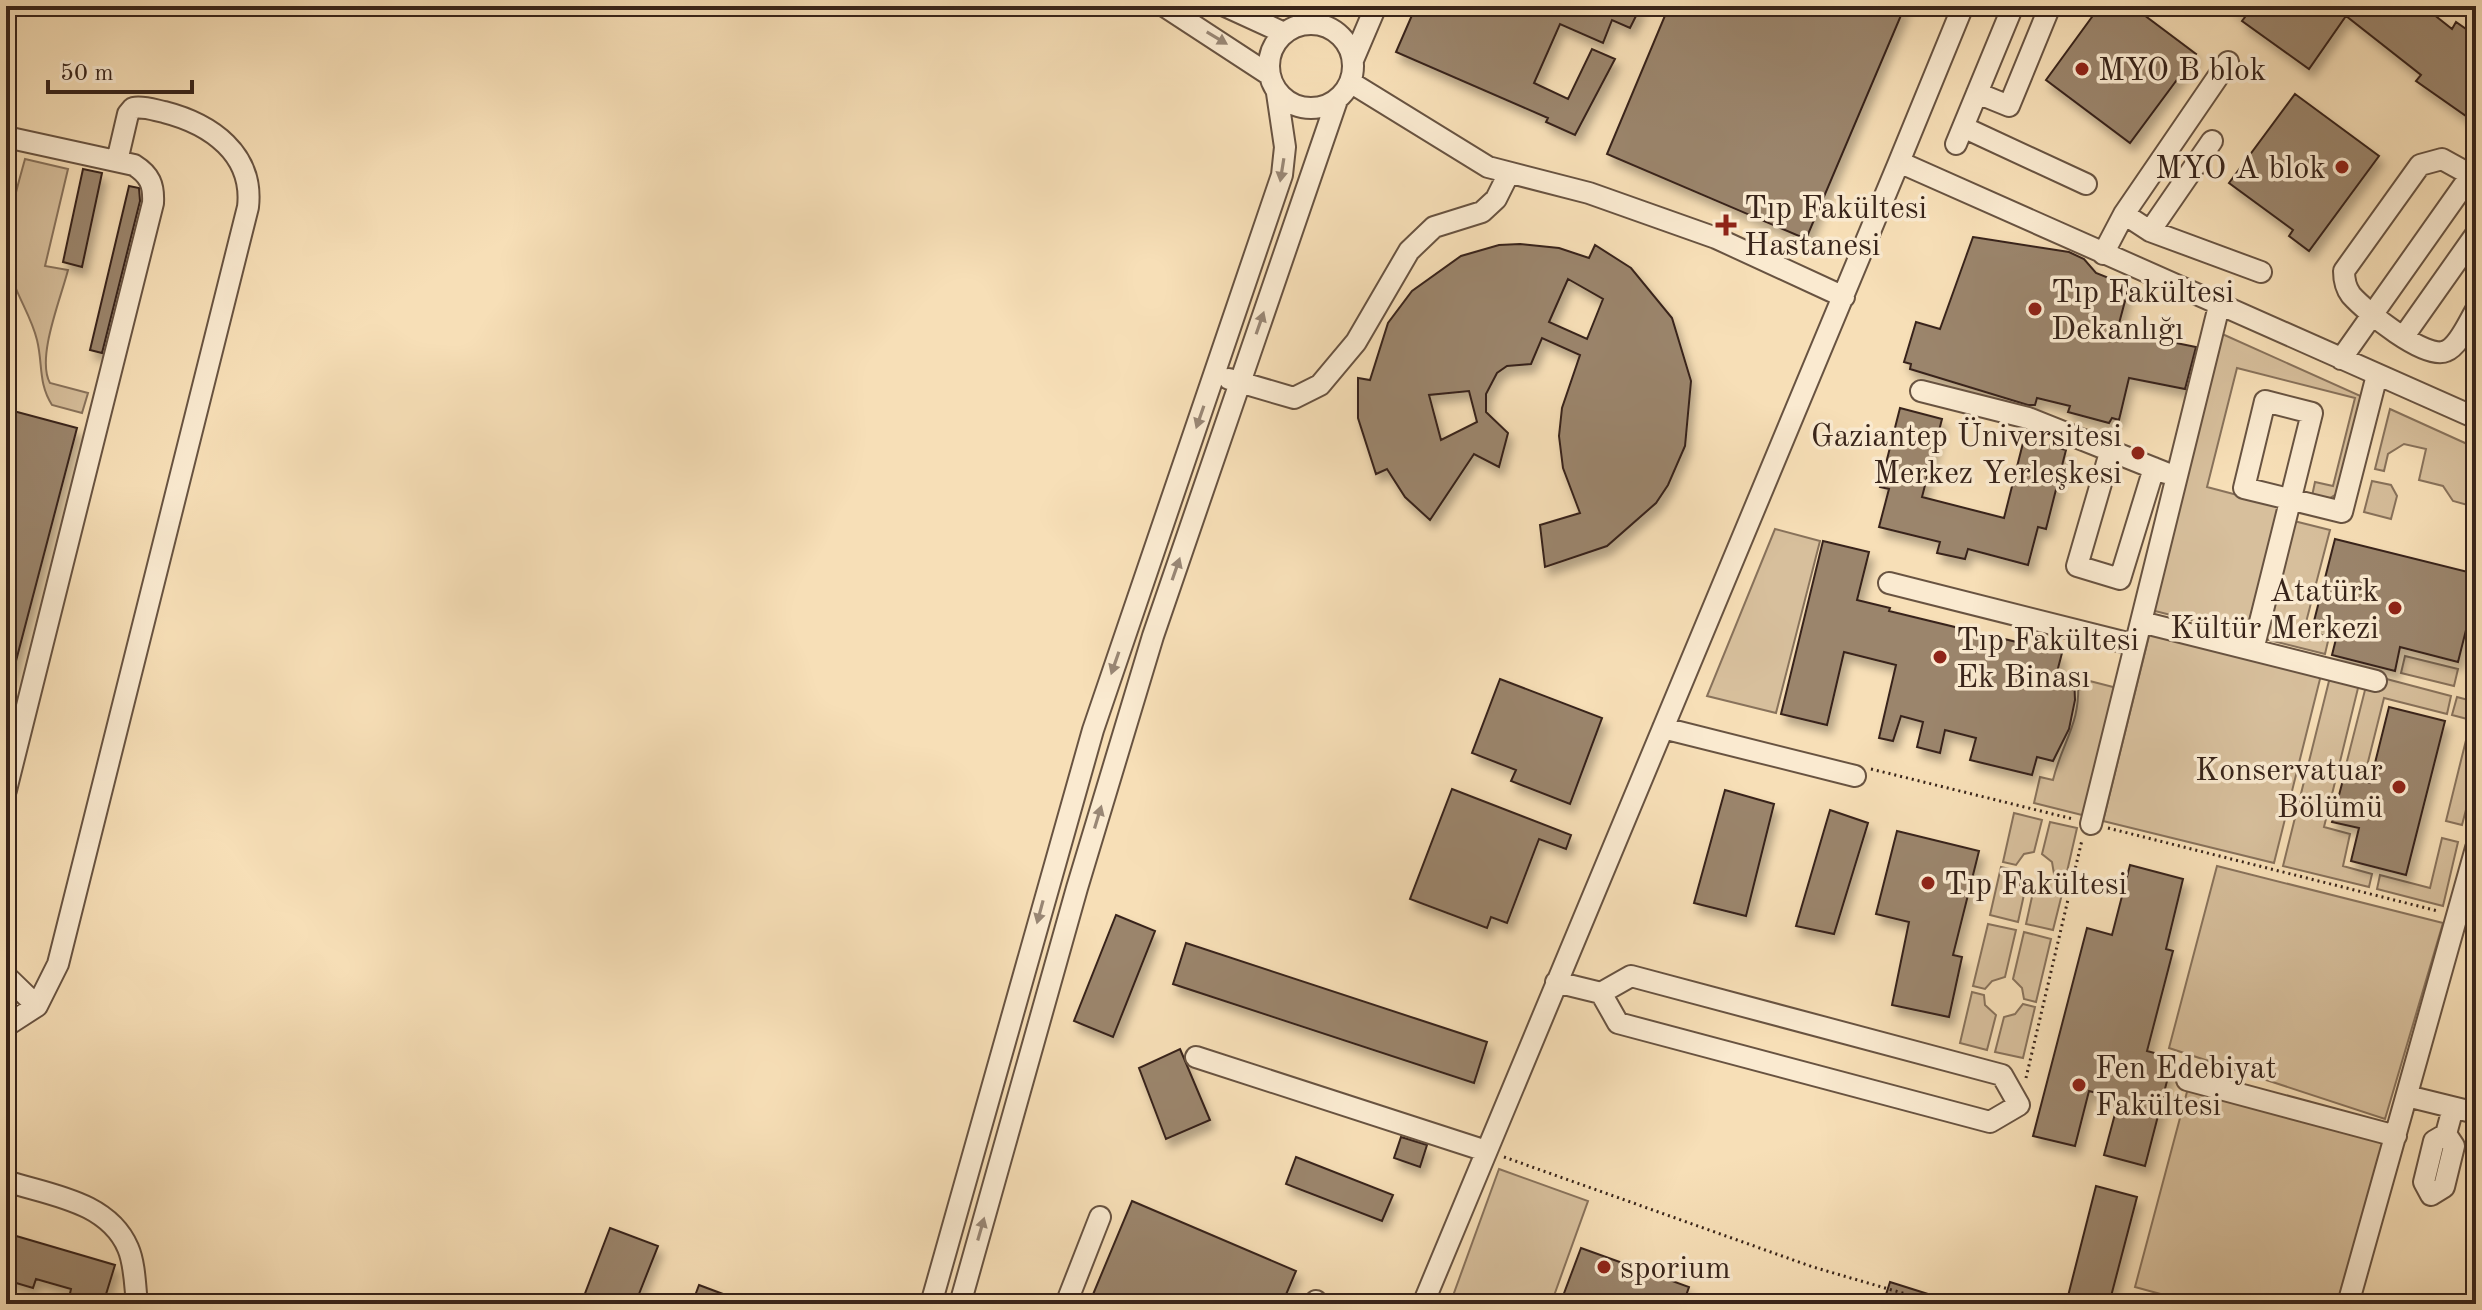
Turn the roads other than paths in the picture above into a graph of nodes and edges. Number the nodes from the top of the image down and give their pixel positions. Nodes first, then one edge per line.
1 (1164, 6) edge
2 (1225, 6) edge
3 (1314, 6) edge
4 (1376, 6) edge
5 (1963, 6) edge
6 (2013, 6) edge
7 (2050, 6) edge
8 (1289, 30) junction
9 (1353, 60) junction
10 (2228, 62) dead end
11 (1268, 74) junction
12 (1350, 82) junction
13 (1277, 93) junction
14 (1977, 93) junction
15 (1337, 100) junction
16 (6, 137) edge
17 (2212, 141) dead end
18 (117, 161) junction
19 (1899, 162) junction
20 (2474, 171) edge
21 (1509, 173) junction
22 (2086, 184) dead end
23 (2124, 214) junction
24 (2150, 231) junction
25 (2476, 234) edge
26 (2103, 254) junction
27 (2261, 272) dead end
28 (1844, 297) junction
29 (2219, 306) junction
30 (2476, 310) edge
31 (2373, 315) junction
32 (2404, 336) junction
33 (2341, 359) junction
34 (1215, 373) junction
35 (2377, 375) junction
36 (1239, 383) junction
37 (1921, 391) dead end
38 (2476, 418) edge
39 (2111, 449) junction
40 (2154, 468) junction
41 (2177, 478) junction
42 (2290, 499) junction
43 (1889, 583) dead end
44 (2141, 622) junction
45 (2135, 645) junction
46 (2253, 650) junction
47 (2376, 681) dead end
48 (1663, 728) junction
49 (1858, 771) road end
50 (6, 790) edge
51 (2089, 823) road end
52 (2476, 848) edge
53 (6, 976) edge
54 (1556, 982) junction
55 (1601, 993) junction
56 (37, 1006) junction
57 (6, 1026) edge
58 (1196, 1057) dead end
59 (2187, 1080) dead end
60 (2407, 1096) junction
61 (2453, 1108) junction
62 (2476, 1113) edge
63 (2446, 1134) dead end
64 (2396, 1136) junction
65 (1486, 1151) junction
66 (6, 1181) edge
67 (1100, 1217) dead end
68 (137, 1304) edge
69 (931, 1304) edge
70 (960, 1304) edge
71 (1066, 1304) edge
72 (1423, 1304) edge
73 (2348, 1304) edge

1 -> 11 street
2 - 8 street
3 - 8 street
4 - 9 street
5 - 19 street
6 - 14 street
7 - 14 street
8 - 9 street
8 - 11 street
9 - 12 street
10 - 23 street
11 - 13 street
12 - 15 street
12 - 21 street
13 - 15 street
13 -> 34 street
14 - 22 street
36 -> 15 street
16 - 18 street
17 - 24 street
18 - 50 street
18 - 56 street
19 - 26 street
19 - 28 street
20 - 31 street
20 - 31 street
21 - 28 street
21 - 36 street
23 - 24 street
23 - 26 street
24 - 27 street
25 - 32 street
26 - 29 street
28 - 48 street
29 - 33 street
29 - 41 street
30 - 32 street
31 - 32 street
31 - 33 street
33 - 35 street
34 - 36 street
34 -> 69 street
35 - 38 street
35 - 42 street
70 -> 36 street
37 - 39 street
39 - 40 street
39 - 40 street
40 - 41 street
41 - 44 street
42 - 42 street
42 - 46 street
43 - 45 street
44 - 45 street
44 - 46 street
45 - 51 street
46 - 47 street
48 - 49 street
48 - 54 street
52 - 60 street
53 - 56 street
54 - 55 street
54 - 65 street
55 - 55 street
56 - 57 street
58 - 65 street
59 - 64 street
60 - 61 street
60 - 64 street
61 - 62 street
61 - 63 street
64 - 73 street
65 - 72 street
66 - 68 street
67 - 71 street

